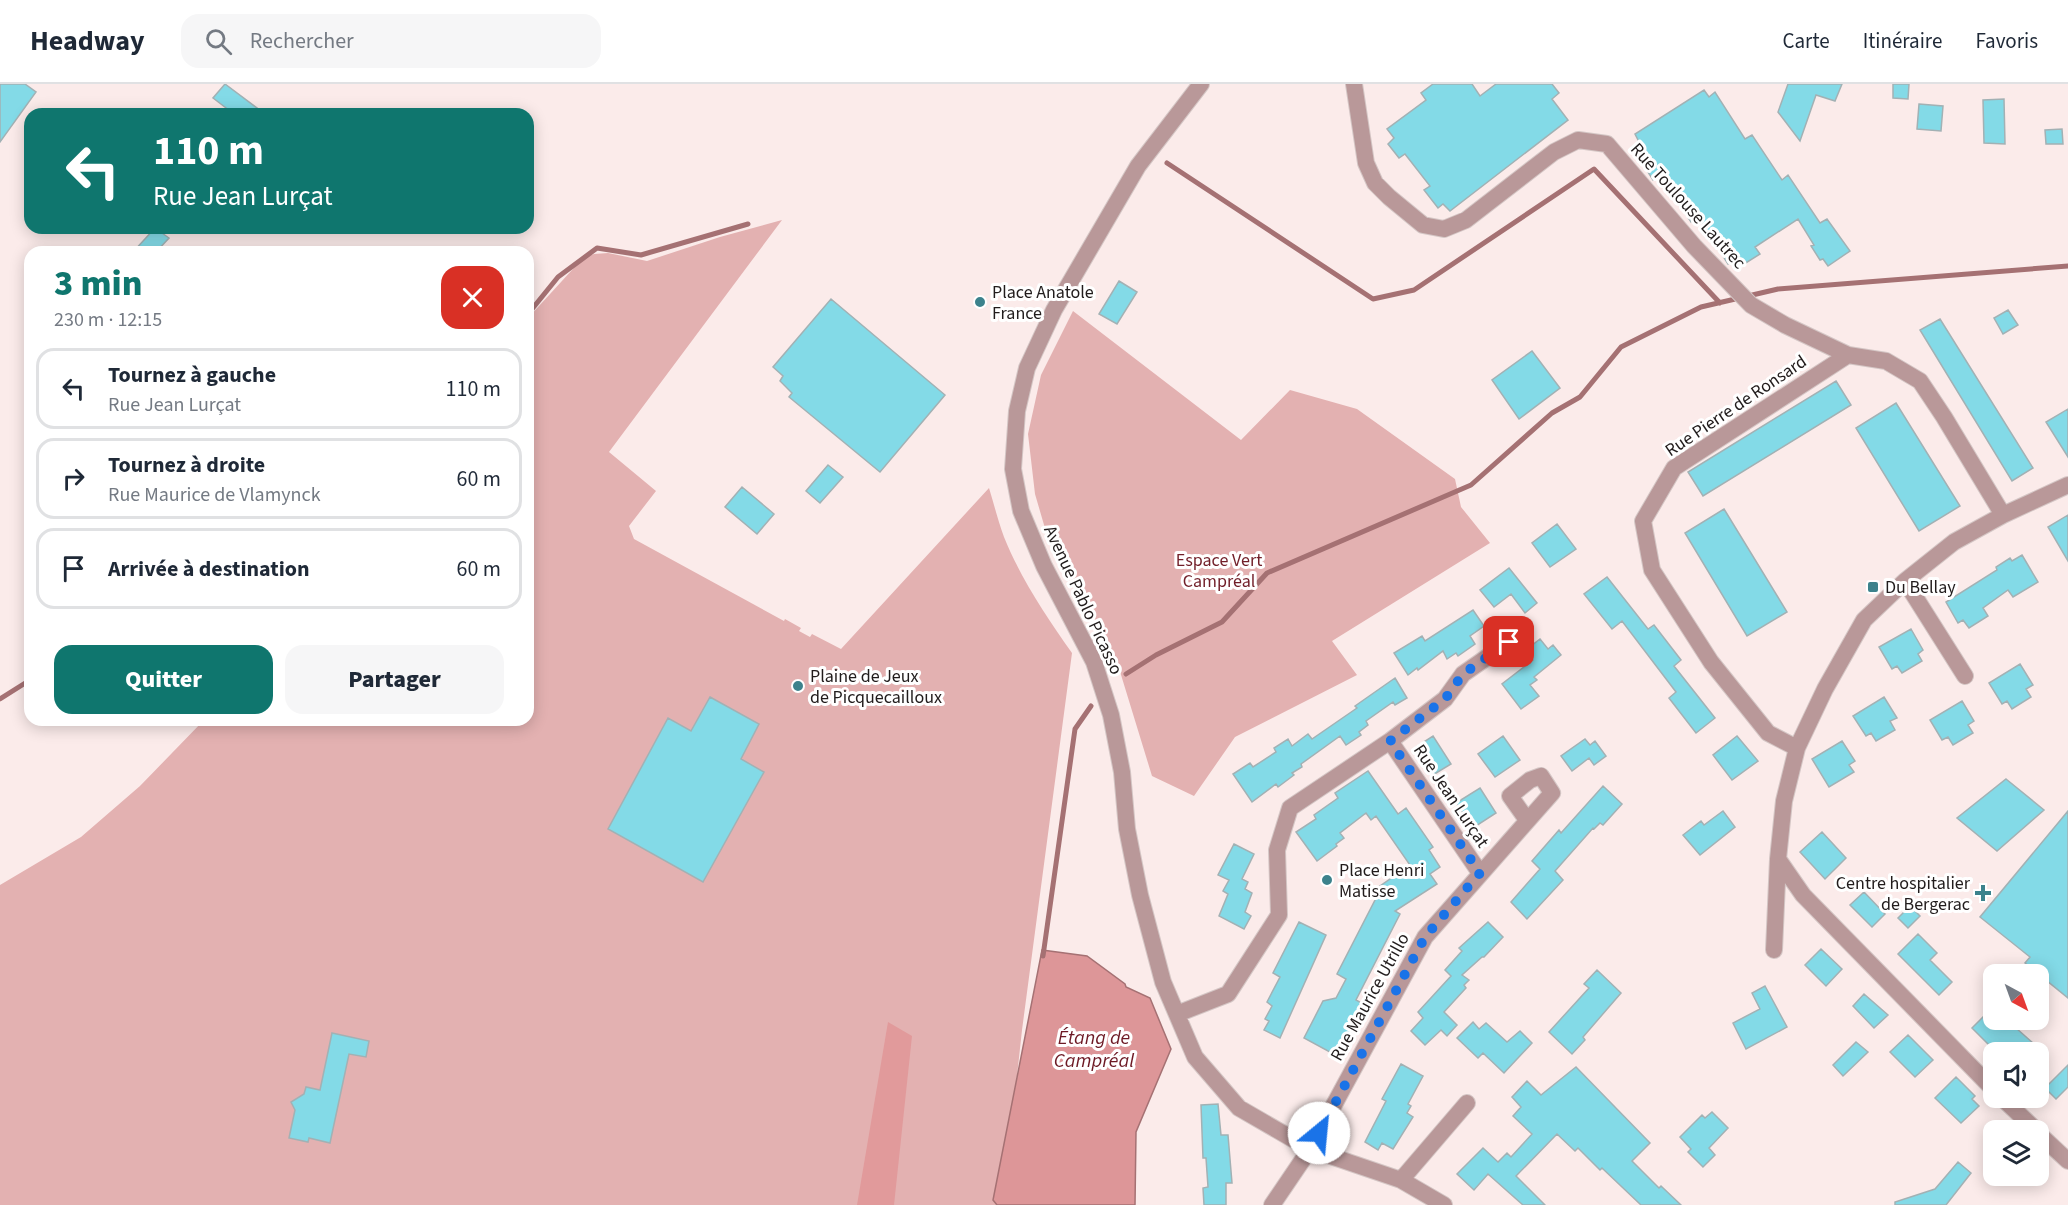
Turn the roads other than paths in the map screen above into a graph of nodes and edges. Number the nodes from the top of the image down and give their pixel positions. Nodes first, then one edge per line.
1 (1201, 84) edge
2 (1354, 84) edge
3 (1848, 355) junction
4 (2068, 485) edge
5 (2003, 515) junction
6 (1905, 581) junction
7 (1509, 642) dead end
8 (1965, 676) dead end
9 (1390, 741) junction
10 (1797, 748) junction
11 (1527, 820) dead end
12 (1778, 860) junction
13 (1480, 873) junction
14 (1774, 950) dead end
15 (1177, 1014) junction
16 (1983, 1079) edge
17 (1467, 1103) dead end
18 (2013, 1108) edge
19 (2025, 1120) edge
20 (2049, 1143) edge
21 (1310, 1149) junction
22 (2068, 1161) edge
23 (1401, 1180) junction
24 (1272, 1205) edge
25 (1444, 1205) edge

1 - 15 street, Avenue Pablo Picasso
2 - 3 street, Rue Toulouse Lautrec
3 - 5 street
3 - 10 street, Rue Pierre de Ronsard
4 - 5 street
5 - 6 street
6 - 8 street
6 - 10 street
7 - 9 street
9 - 13 street, Rue Jean Lurçat
9 - 15 street
10 - 12 street
11 - 13 street, Rue Maurice Utrillo
12 - 14 street
12 - 16 street
13 - 21 street, Rue Maurice Utrillo
15 - 21 street, Avenue Pablo Picasso
17 - 23 street
18 - 19 street
20 - 22 street
21 - 23 street, Avenue Pablo Picasso
21 - 24 street, Rue Maurice Utrillo
23 - 25 street, Avenue Pablo Picasso

